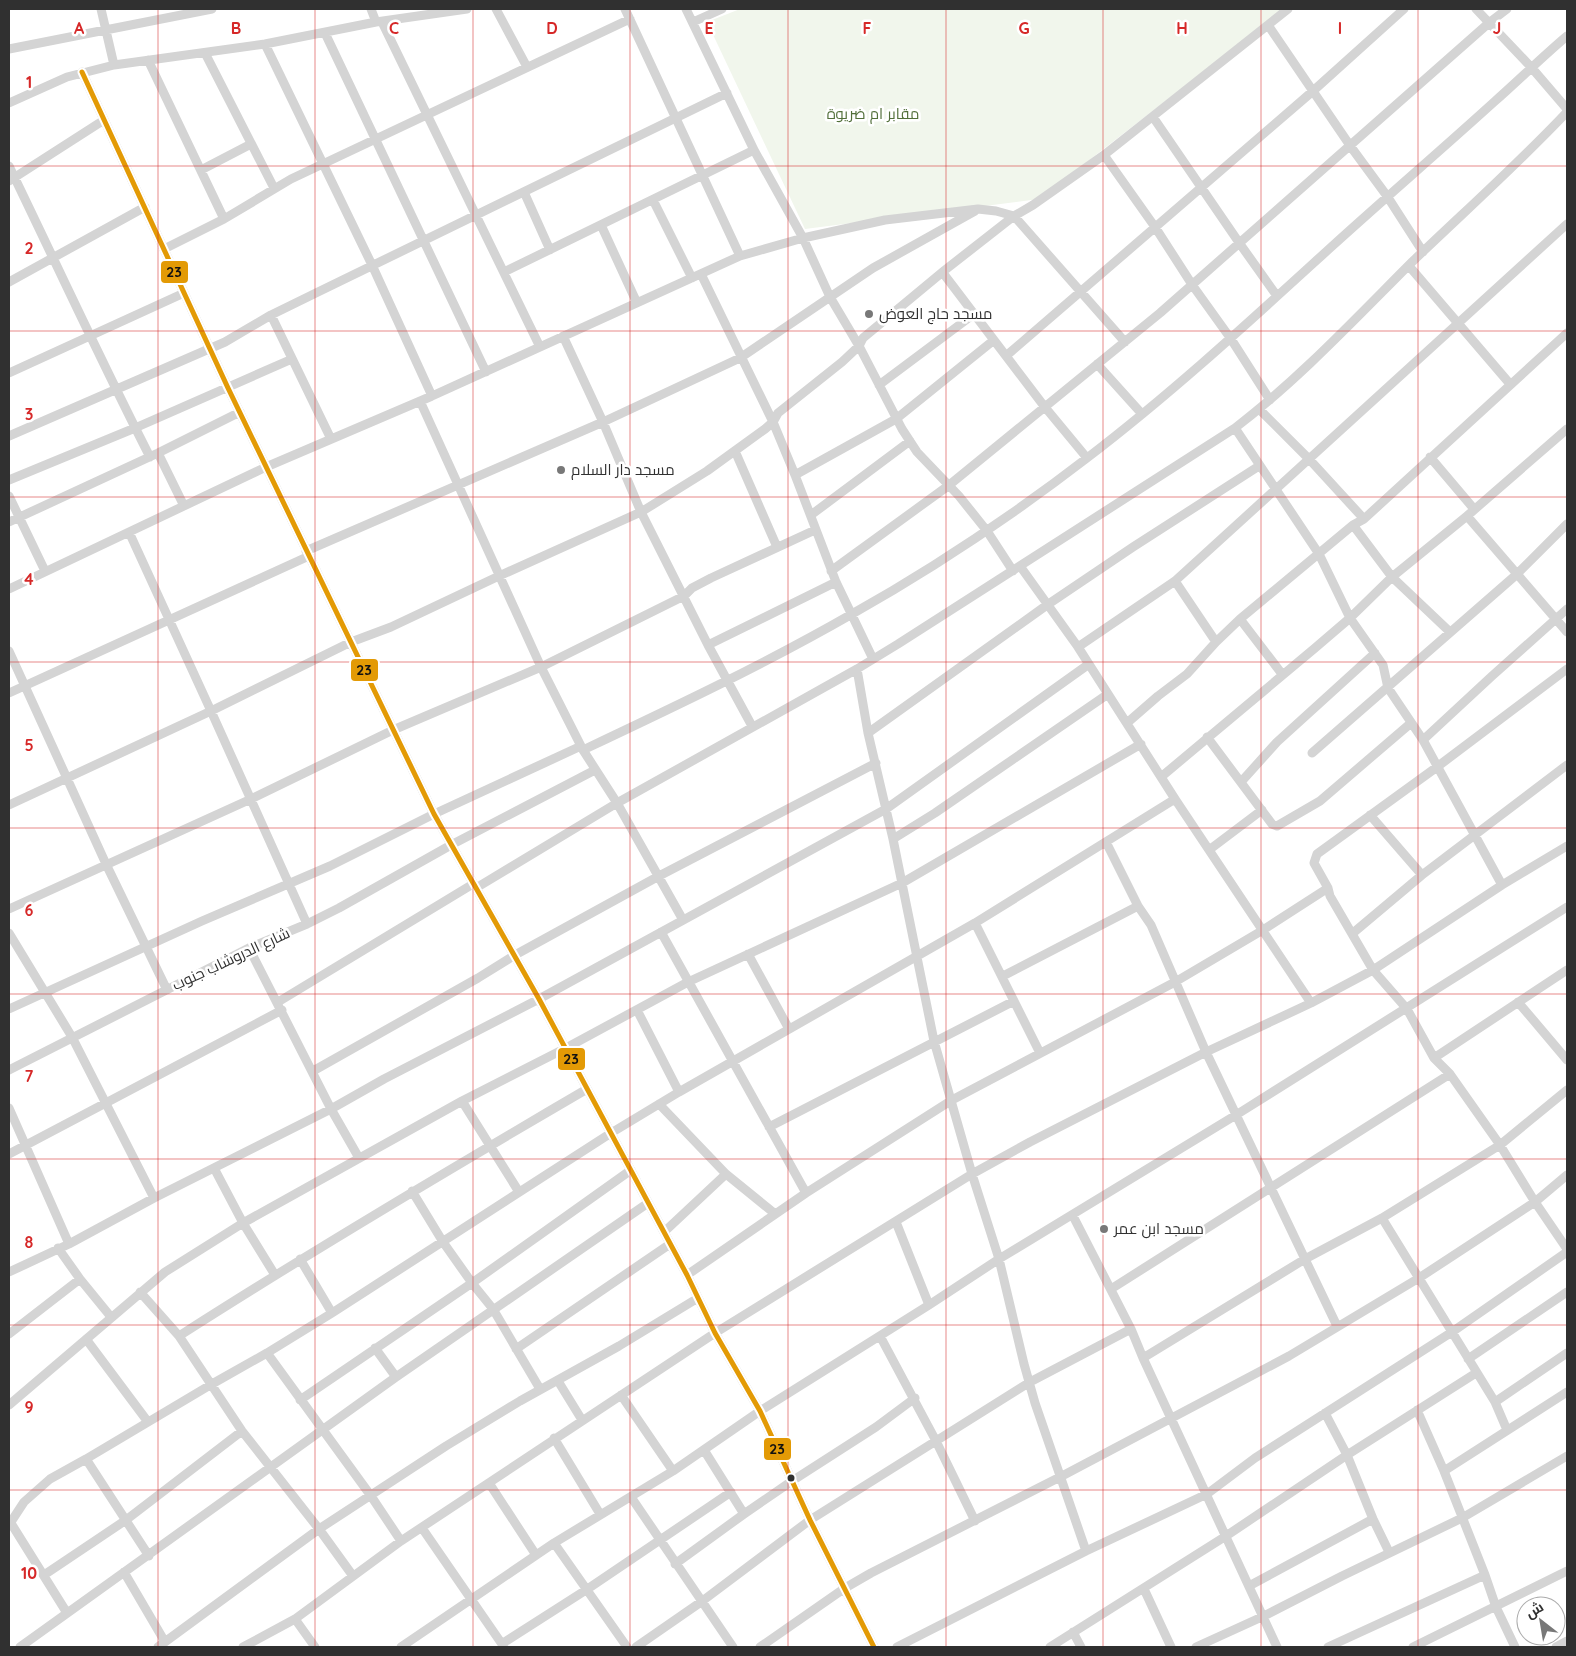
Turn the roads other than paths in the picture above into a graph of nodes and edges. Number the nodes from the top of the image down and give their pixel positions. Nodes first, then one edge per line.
1 (101, 9) edge
2 (212, 9) edge
3 (371, 9) edge
4 (467, 9) edge
5 (496, 9) edge
6 (625, 9) edge
7 (686, 9) edge
8 (722, 9) edge
9 (1288, 9) edge
10 (1404, 9) edge
11 (1476, 9) edge
12 (1507, 9) edge
13 (630, 19) junction
14 (379, 22) junction
15 (693, 22) junction
16 (1490, 22) junction
17 (1268, 25) junction
18 (106, 29) junction
19 (325, 33) junction
20 (1567, 36) edge
21 (265, 44) junction
22 (9, 49) edge
23 (205, 53) junction
24 (148, 60) junction
25 (114, 65) junction
26 (527, 67) junction
27 (1531, 67) junction
28 (82, 72) junction
29 (1313, 91) junction
30 (727, 93) junction
31 (9, 103) edge
32 (1567, 110) edge
33 (427, 115) junction
34 (1153, 117) junction
35 (676, 119) junction
36 (104, 120) junction
37 (376, 139) junction
38 (251, 144) junction
39 (1351, 147) junction
40 (754, 150) junction
41 (1104, 155) junction
42 (322, 163) junction
43 (9, 166) edge
44 (201, 170) junction
45 (702, 176) junction
46 (12, 180) edge
47 (274, 188) junction
48 (1201, 188) junction
49 (524, 192) junction
50 (1388, 196) junction
51 (653, 200) junction
52 (145, 208) junction
53 (978, 209) junction
54 (476, 215) junction
55 (1014, 216) junction
56 (224, 219) junction
57 (1567, 224) edge
58 (601, 225) junction
59 (1155, 227) junction
60 (803, 238) junction
61 (423, 241) junction
62 (1240, 244) junction
63 (164, 249) junction
64 (550, 250) junction
65 (1423, 252) junction
66 (740, 256) junction
67 (54, 258) junction
68 (372, 265) junction
69 (1409, 266) junction
70 (504, 272) junction
71 (943, 273) junction
72 (701, 274) junction
73 (692, 278) junction
74 (9, 282) edge
75 (1193, 286) junction
76 (1081, 291) junction
77 (184, 293) junction
78 (1277, 296) junction
79 (830, 297) junction
80 (637, 303) junction
81 (974, 314) junction
82 (271, 315) junction
83 (1458, 323) junction
84 (1567, 334) edge
85 (90, 336) junction
86 (563, 336) junction
87 (1231, 339) junction
88 (994, 340) junction
89 (1125, 342) junction
90 (859, 346) junction
91 (540, 347) junction
92 (210, 348) junction
93 (1006, 356) junction
94 (740, 358) junction
95 (292, 359) junction
96 (1097, 364) junction
97 (486, 372) junction
98 (9, 373) edge
99 (1510, 384) junction
100 (879, 385) junction
101 (228, 388) junction
102 (116, 389) junction
103 (432, 396) junction
104 (1270, 400) junction
105 (420, 401) junction
106 (1044, 406) junction
107 (1260, 409) junction
108 (240, 412) junction
109 (1142, 414) junction
110 (896, 419) junction
111 (603, 422) junction
112 (773, 422) junction
113 (135, 428) junction
114 (1235, 428) junction
115 (1567, 429) edge
116 (9, 436) edge
117 (331, 439) junction
118 (910, 441) junction
119 (736, 451) junction
120 (154, 455) junction
121 (1430, 457) junction
122 (1087, 458) junction
123 (1310, 459) junction
124 (1259, 466) junction
125 (266, 467) junction
126 (795, 475) junction
127 (9, 480) edge
128 (458, 486) junction
129 (948, 486) junction
130 (1277, 489) junction
131 (9, 496) edge
132 (184, 506) junction
133 (641, 512) junction
134 (1471, 512) junction
135 (811, 515) junction
136 (19, 517) junction
137 (1364, 519) junction
138 (9, 522) edge
139 (1567, 524) edge
140 (1353, 525) junction
141 (815, 530) junction
142 (987, 531) junction
143 (129, 532) junction
144 (777, 547) junction
145 (308, 554) junction
146 (1319, 554) junction
147 (1017, 569) junction
148 (831, 571) junction
149 (44, 572) junction
150 (1516, 575) junction
151 (499, 576) junction
152 (1392, 577) junction
153 (836, 582) junction
154 (1175, 582) junction
155 (9, 588) edge
156 (684, 596) junction
157 (1047, 605) junction
158 (1567, 609) edge
159 (852, 614) junction
160 (1350, 618) junction
161 (1556, 618) junction
162 (1240, 619) junction
163 (169, 621) junction
164 (1450, 632) junction
165 (1567, 632) edge
166 (351, 642) junction
167 (1216, 642) junction
168 (708, 644) junction
169 (1078, 647) junction
170 (9, 651) edge
171 (1375, 653) junction
172 (873, 659) junction
173 (1089, 664) junction
174 (541, 667) junction
175 (857, 669) junction
176 (1567, 669) edge
177 (1282, 674) junction
178 (728, 681) junction
179 (24, 686) junction
180 (1388, 688) junction
181 (9, 693) edge
182 (1108, 694) junction
183 (211, 710) junction
184 (1127, 723) junction
185 (1412, 723) junction
186 (752, 726) junction
187 (393, 730) junction
188 (868, 733) junction
189 (1207, 737) junction
190 (1423, 740) junction
191 (1141, 744) junction
192 (582, 748) junction
193 (1312, 753) dead end
194 (876, 763) junction
195 (1567, 765) edge
196 (1437, 767) junction
197 (596, 770) junction
198 (1161, 777) junction
199 (68, 778) junction
200 (1241, 782) junction
201 (251, 799) junction
202 (1175, 799) junction
203 (617, 803) junction
204 (9, 805) edge
205 (886, 809) junction
206 (1262, 810) junction
207 (434, 814) junction
208 (1370, 815) junction
209 (1474, 835) junction
210 (893, 839) junction
211 (1106, 842) junction
212 (452, 845) junction
213 (1567, 846) edge
214 (1209, 850) junction
215 (106, 864) junction
216 (660, 876) junction
217 (1422, 876) junction
218 (902, 883) junction
219 (289, 884) junction
220 (1502, 885) junction
221 (475, 886) junction
222 (1328, 888) junction
223 (1138, 906) junction
224 (1567, 906) edge
225 (9, 909) edge
226 (683, 920) junction
227 (975, 922) junction
228 (307, 924) junction
229 (1263, 930) junction
230 (661, 932) junction
231 (1352, 933) junction
232 (10, 937) edge
233 (146, 946) junction
234 (249, 948) junction
235 (515, 954) junction
236 (748, 954) junction
237 (917, 956) junction
238 (1372, 970) junction
239 (1567, 970) edge
240 (1003, 976) junction
241 (688, 982) junction
242 (1175, 982) junction
243 (167, 990) junction
244 (46, 993) junction
245 (539, 999) junction
246 (1014, 1001) junction
247 (1518, 1002) junction
248 (1311, 1003) junction
249 (280, 1006) junction
250 (9, 1009) edge
251 (1407, 1009) junction
252 (637, 1010) junction
253 (789, 1029) junction
254 (72, 1037) junction
255 (934, 1041) junction
256 (566, 1048) junction
257 (1206, 1052) junction
258 (1040, 1053) junction
259 (1434, 1058) junction
260 (732, 1060) junction
261 (1567, 1060) edge
262 (9, 1070) edge
263 (313, 1071) junction
264 (1450, 1074) junction
265 (588, 1089) junction
266 (1567, 1090) edge
267 (679, 1092) junction
268 (952, 1100) junction
269 (106, 1102) junction
270 (462, 1102) junction
271 (659, 1104) junction
272 (9, 1108) edge
273 (331, 1108) junction
274 (1236, 1116) junction
275 (769, 1127) junction
276 (612, 1133) junction
277 (25, 1145) junction
278 (1500, 1145) junction
279 (489, 1146) junction
280 (9, 1154) edge
281 (359, 1158) junction
282 (214, 1168) junction
283 (631, 1170) junction
284 (726, 1174) junction
285 (972, 1174) junction
286 (1567, 1175) edge
287 (1270, 1188) junction
288 (412, 1191) junction
289 (519, 1192) junction
290 (806, 1192) junction
291 (154, 1198) junction
292 (648, 1202) junction
293 (1535, 1202) junction
294 (774, 1213) junction
295 (1073, 1216) junction
296 (1382, 1218) junction
297 (896, 1222) junction
298 (243, 1223) junction
299 (664, 1232) junction
300 (443, 1242) junction
301 (69, 1244) junction
302 (670, 1244) junction
303 (58, 1248) junction
304 (1567, 1251) edge
305 (300, 1259) junction
306 (999, 1259) junction
307 (1305, 1259) junction
308 (9, 1272) edge
309 (275, 1275) junction
310 (687, 1275) junction
311 (1420, 1278) junction
312 (80, 1279) junction
313 (472, 1283) junction
314 (1111, 1290) junction
315 (140, 1292) junction
316 (1567, 1292) edge
317 (698, 1298) junction
318 (929, 1305) junction
319 (494, 1309) junction
320 (332, 1313) junction
321 (111, 1317) junction
322 (1337, 1326) junction
323 (1130, 1329) junction
324 (1452, 1332) junction
325 (715, 1333) junction
326 (9, 1334) edge
327 (179, 1336) junction
328 (880, 1336) junction
329 (86, 1339) junction
330 (375, 1348) junction
331 (516, 1349) junction
332 (266, 1353) junction
333 (1567, 1353) edge
334 (1143, 1358) junction
335 (1468, 1359) junction
336 (1476, 1373) junction
337 (396, 1377) junction
338 (558, 1381) junction
339 (1030, 1382) junction
340 (212, 1384) junction
341 (540, 1389) junction
342 (1567, 1392) edge
343 (621, 1395) junction
344 (915, 1398) junction
345 (300, 1400) junction
346 (1495, 1402) junction
347 (9, 1405) edge
348 (1418, 1410) junction
349 (760, 1411) junction
350 (1325, 1413) junction
351 (1172, 1419) junction
352 (582, 1420) junction
353 (148, 1422) junction
354 (1507, 1430) junction
355 (242, 1431) junction
356 (322, 1431) junction
357 (554, 1438) junction
358 (936, 1441) junction
359 (704, 1450) junction
360 (1347, 1455) junction
361 (1567, 1456) edge
362 (86, 1459) junction
363 (271, 1466) junction
364 (673, 1471) junction
365 (1444, 1471) junction
366 (1062, 1476) junction
367 (792, 1481) junction
368 (489, 1483) junction
369 (731, 1492) junction
370 (1207, 1494) junction
371 (371, 1496) junction
372 (631, 1497) junction
373 (600, 1514) junction
374 (744, 1514) junction
375 (1373, 1518) junction
376 (1462, 1518) junction
377 (126, 1520) junction
378 (810, 1520) junction
379 (975, 1521) junction
380 (9, 1523) edge
381 (422, 1528) junction
382 (320, 1529) junction
383 (1226, 1536) junction
384 (660, 1540) junction
385 (401, 1541) junction
386 (554, 1543) junction
387 (1086, 1552) junction
388 (1389, 1552) junction
389 (536, 1554) junction
390 (148, 1556) junction
391 (675, 1564) junction
392 (1567, 1571) edge
393 (124, 1572) junction
394 (44, 1575) junction
395 (352, 1576) junction
396 (1485, 1576) junction
397 (1249, 1586) junction
398 (845, 1588) junction
399 (1144, 1589) junction
400 (586, 1590) junction
401 (471, 1598) junction
402 (702, 1602) junction
403 (1496, 1607) junction
404 (67, 1613) junction
405 (1264, 1616) junction
406 (295, 1619) junction
407 (1073, 1632) junction
408 (1567, 1641) edge
409 (162, 1645) edge
410 (504, 1645) edge
411 (20, 1647) edge
412 (244, 1647) edge
413 (315, 1647) edge
414 (401, 1647) edge
415 (627, 1647) edge
416 (636, 1647) edge
417 (733, 1647) edge
418 (760, 1647) edge
419 (874, 1647) edge
420 (898, 1647) edge
421 (1050, 1647) edge
422 (1081, 1647) edge
423 (1172, 1647) edge
424 (1196, 1647) edge
425 (1278, 1647) edge
426 (1328, 1647) edge
427 (1413, 1647) edge
428 (1515, 1647) edge
429 (1556, 1647) edge

1 - 18 street
2 - 18 street
3 - 14 street
4 - 14 street
5 - 26 street
6 - 13 street
7 - 15 street
8 - 15 street
9 - 17 street
10 - 29 street
11 - 16 street
12 - 16 street
13 - 26 street
13 - 35 street
14 - 19 street
14 - 33 street
15 - 30 street
16 - 27 street
16 - 39 street
17 - 29 street
17 - 34 street
18 - 22 street
18 - 25 street
19 - 21 street
19 - 37 street
20 - 27 street
21 - 23 street
21 - 42 street
23 - 24 street
23 - 38 street
24 - 25 street
24 - 44 street
25 - 28 street
26 - 33 street
27 - 32 street
27 - 50 street
28 - 31 street
28 - 36 street
29 - 39 street
29 - 48 street
30 - 35 street
30 - 40 street
32 - 65 street
33 - 37 street
33 - 54 street
34 - 41 street
34 - 48 street
35 - 45 street
35 - 49 street
36 - 46 street
36 - 52 street
37 - 42 street
37 - 61 street
38 - 44 street
38 - 47 street
39 - 50 street
39 - 62 street
40 - 45 street
40 - 60 street
41 - 55 street
41 - 59 street
42 - 47 street
42 - 68 street
43 - 46 street
44 - 56 street
45 - 51 street
45 - 66 street
46 - 67 street
47 - 56 street
48 - 59 street
48 - 62 street
49 - 54 street
49 - 64 street
50 - 65 street
50 - 78 street
51 - 58 street
51 - 73 street
52 - 63 street
52 - 67 street
53 - 55 street
53 - 60 street
53 - 79 street
54 - 61 street
54 - 70 street
55 - 71 street
55 - 76 street
56 - 63 street
57 - 83 street
58 - 64 street
58 - 80 street
59 - 75 street
59 - 76 street
60 - 66 street
60 - 79 street
61 - 68 street
61 - 97 street
62 - 75 street
62 - 78 street
63 - 77 street
64 - 70 street
65 - 69 street
66 - 72 street
67 - 74 street
67 - 85 street
68 - 82 street
68 - 103 street
69 - 83 street
69 - 104 street
70 - 91 street
71 - 81 street
71 - 90 street
72 - 73 street
72 - 94 street
73 - 80 street
75 - 87 street
75 - 89 street
76 - 89 street
76 - 93 street
77 - 85 street
77 - 92 street
78 - 87 street
79 - 90 street
79 - 94 street
80 - 86 street
81 - 88 street
81 - 100 street
82 - 92 street
82 - 95 street
83 - 99 street
83 - 123 street
84 - 99 street
85 - 98 street
85 - 102 street
86 - 91 street
86 - 111 street
87 - 104 street
87 - 109 street
88 - 93 street
88 - 110 street
89 - 96 street
90 - 100 street
90 - 112 street
91 - 97 street
92 - 101 street
92 - 102 street
93 - 106 street
94 - 111 street
94 - 112 street
95 - 101 street
95 - 117 street
96 - 106 street
96 - 109 street
97 - 103 street
99 - 121 street
100 - 110 street
101 - 108 street
101 - 113 street
102 - 113 street
102 - 116 street
103 - 105 street
104 - 107 street
105 - 117 street
105 - 128 street
106 - 122 street
106 - 129 street
107 - 114 street
107 - 123 street
108 - 120 street
108 - 125 street
109 - 122 street
110 - 118 street
110 - 126 street
111 - 128 street
111 - 133 street
112 - 119 street
112 - 126 street
113 - 120 street
113 - 127 street
114 - 124 street
114 - 147 street
115 - 134 street
117 - 125 street
118 - 129 street
118 - 135 street
119 - 133 street
119 - 144 street
120 - 132 street
120 - 136 street
121 - 134 street
121 - 137 street
122 - 142 street
123 - 130 street
123 - 137 street
124 - 130 street
124 - 157 street
125 - 132 street
125 - 145 street
126 - 135 street
128 - 145 street
128 - 151 street
129 - 142 street
129 - 148 street
130 - 146 street
130 - 154 street
131 - 136 street
132 - 143 street
133 - 151 street
133 - 156 street
134 - 150 street
134 - 152 street
135 - 141 street
136 - 138 street
136 - 149 street
137 - 140 street
139 - 150 street
140 - 146 street
140 - 152 street
141 - 144 street
141 - 148 street
142 - 147 street
142 - 159 street
143 - 149 street
143 - 163 street
144 - 156 street
145 - 163 street
145 - 166 street
146 - 160 street
146 - 162 street
147 - 157 street
147 - 172 street
148 - 153 street
149 - 155 street
150 - 161 street
150 - 164 street
151 - 166 street
151 - 174 street
152 - 160 street
152 - 164 street
153 - 159 street
153 - 168 street
154 - 167 street
154 - 169 street
156 - 168 street
156 - 174 street
157 - 169 street
157 - 188 street
158 - 161 street
159 - 172 street
159 - 178 street
160 - 171 street
160 - 177 street
161 - 165 street
161 - 190 street
162 - 167 street
162 - 177 street
163 - 179 street
163 - 183 street
164 - 180 street
166 - 183 street
166 - 187 street
167 - 184 street
168 - 178 street
169 - 173 street
170 - 179 street
171 - 180 street
171 - 200 street
172 - 175 street
173 - 182 street
173 - 205 street
174 - 187 street
174 - 192 street
175 - 186 street
175 - 188 street
176 - 196 street
177 - 189 street
178 - 186 street
178 - 192 street
179 - 181 street
179 - 199 street
180 - 185 street
180 - 193 street
182 - 184 street
182 - 210 street
183 - 199 street
183 - 201 street
184 - 191 street
185 - 190 street
185 - 206 street
186 - 203 street
187 - 201 street
187 - 207 street
188 - 194 street
189 - 198 street
189 - 200 street
190 - 196 street
191 - 198 street
191 - 218 street
192 - 197 street
192 - 207 street
194 - 205 street
194 - 216 street
195 - 209 street
196 - 208 street
196 - 209 street
197 - 203 street
197 - 212 street, شارع الدروشاب جنوب
198 - 202 street
199 - 204 street
199 - 215 street
200 - 206 street
201 - 215 street
201 - 219 street
202 - 211 street
202 - 214 street
203 - 216 street
203 - 221 street
205 - 210 street
205 - 226 street
206 - 214 street
207 - 212 street
207 - 219 street
208 - 217 street
208 - 222 street
209 - 217 street
209 - 220 street
210 - 218 street
211 - 223 street
211 - 227 street
212 - 221 street
212 - 228 street, شارع الدروشاب جنوب
213 - 220 street
214 - 229 street
215 - 225 street
215 - 233 street
216 - 226 street
216 - 235 street
217 - 231 street
218 - 236 street
218 - 237 street
219 - 228 street
219 - 233 street
220 - 238 street
221 - 235 street
221 - 249 street
222 - 229 street
222 - 231 street
223 - 240 street
223 - 242 street
224 - 251 street
226 - 230 street
227 - 237 street
227 - 240 street
228 - 234 street, شارع الدروشاب جنوب
229 - 242 street
229 - 248 street
230 - 241 street
230 - 245 street
231 - 238 street
232 - 244 street
233 - 243 street
233 - 244 street
234 - 243 street, شارع الدروشاب جنوب
234 - 249 street
235 - 245 street
235 - 263 street
236 - 241 street
236 - 253 street
237 - 253 street
237 - 255 street
238 - 248 street
238 - 251 street
239 - 247 street
240 - 246 street
241 - 252 street
241 - 260 street
242 - 257 street
242 - 258 street
243 - 254 street, شارع الدروشاب جنوب
244 - 250 street
244 - 254 street
245 - 256 street
245 - 273 street
246 - 255 street
246 - 258 street
247 - 259 street
247 - 261 street
248 - 257 street
249 - 263 street
249 - 269 street
251 - 259 street
251 - 274 street
252 - 256 street
252 - 267 street
253 - 260 street
254 - 262 street, شارع الدروشاب جنوب
254 - 269 street
255 - 268 street
255 - 275 street
256 - 265 street
256 - 270 street
257 - 274 street
257 - 285 street
258 - 268 street
259 - 264 street
260 - 267 street
260 - 275 street
263 - 273 street
264 - 278 street
264 - 287 street
265 - 276 street
265 - 279 street
266 - 278 street
267 - 271 street
268 - 285 street
268 - 290 street
269 - 277 street
269 - 291 street
270 - 279 street
270 - 281 street
271 - 276 street
271 - 284 street
272 - 277 street
273 - 281 street
273 - 282 street
274 - 287 street
274 - 295 street
275 - 290 street
276 - 283 street
276 - 289 street
277 - 280 street
277 - 301 street
278 - 293 street
278 - 296 street
279 - 288 street
279 - 289 street
281 - 298 street
282 - 291 street
282 - 298 street
283 - 292 street
283 - 313 street
284 - 294 street
284 - 299 street
285 - 297 street
285 - 306 street
286 - 293 street
287 - 307 street
287 - 314 street
288 - 300 street
288 - 305 street
289 - 300 street
290 - 294 street
291 - 301 street
292 - 299 street
292 - 319 street
293 - 304 street
293 - 311 street
294 - 310 street
295 - 306 street
295 - 314 street
296 - 307 street
296 - 311 street
297 - 318 street
297 - 325 street
298 - 309 street
298 - 315 street
299 - 302 street
300 - 313 street
300 - 320 street
301 - 303 street
302 - 310 street
302 - 331 street
303 - 308 street
303 - 312 street
304 - 324 street
305 - 309 street
305 - 320 street
306 - 318 street
306 - 339 street
307 - 322 street
307 - 334 street
309 - 327 street
310 - 317 street
311 - 322 street
311 - 324 street
312 - 321 street
312 - 326 street
313 - 319 street
313 - 330 street
314 - 323 street
315 - 321 street
315 - 327 street
316 - 335 street
317 - 325 street
317 - 338 street
318 - 328 street
319 - 331 street
319 - 337 street
320 - 332 street
321 - 329 street
322 - 351 street
323 - 334 street
323 - 339 street
324 - 335 street
324 - 350 street
325 - 343 street
325 - 349 street
327 - 340 street
328 - 344 street
328 - 349 street
329 - 347 street
329 - 353 street
330 - 337 street
330 - 345 street
331 - 341 street
332 - 340 street
332 - 345 street
333 - 346 street
334 - 351 street
335 - 336 street
336 - 346 street
336 - 348 street
337 - 356 street
338 - 341 street
338 - 352 street
339 - 358 street
339 - 366 street
340 - 353 street
340 - 355 street
341 - 371 street
342 - 354 street
343 - 352 street
343 - 364 street
344 - 358 street
344 - 367 street
345 - 356 street
346 - 354 street
348 - 360 street
348 - 365 street
349 - 359 street
349 - 367 street
350 - 360 street
350 - 370 street
351 - 366 street
351 - 370 street
352 - 357 street
353 - 362 street
354 - 365 street
355 - 363 street
355 - 377 street
356 - 363 street
356 - 371 street
357 - 368 street
357 - 373 street
358 - 378 street
358 - 379 street
359 - 364 street
359 - 369 street
360 - 375 street
360 - 383 street
361 - 376 street
362 - 377 street
362 - 380 street
363 - 382 street
363 - 390 street
364 - 372 street
365 - 376 street
366 - 379 street
366 - 387 street
367 - 374 street
367 - 378 street
368 - 381 street
368 - 389 street
369 - 374 street
369 - 384 street
370 - 383 street
370 - 387 street
371 - 382 street
371 - 385 street
372 - 373 street
372 - 384 street
373 - 386 street
374 - 391 street
375 - 388 street
375 - 397 street
376 - 388 street
376 - 396 street
377 - 390 street
377 - 394 street
378 - 398 street
378 - 402 street
379 - 398 street
380 - 394 street
381 - 385 street
381 - 401 street
382 - 395 street
382 - 409 street
383 - 397 street
383 - 399 street
384 - 391 street
384 - 400 street
385 - 395 street
386 - 389 street
386 - 400 street
387 - 420 street
388 - 405 street
389 - 401 street
390 - 393 street
391 - 402 street
392 - 403 street
393 - 404 street
393 - 409 street
394 - 404 street
395 - 406 street
396 - 403 street
396 - 426 street
397 - 405 street
398 - 418 street
398 - 419 street
399 - 407 street
399 - 423 street
400 - 410 street
400 - 415 street
401 - 410 street
401 - 414 street
402 - 416 street
402 - 417 street
403 - 427 street
403 - 428 street
404 - 411 street
405 - 424 street
405 - 425 street
406 - 412 street
406 - 413 street
407 - 421 street
407 - 422 street
408 - 429 street

